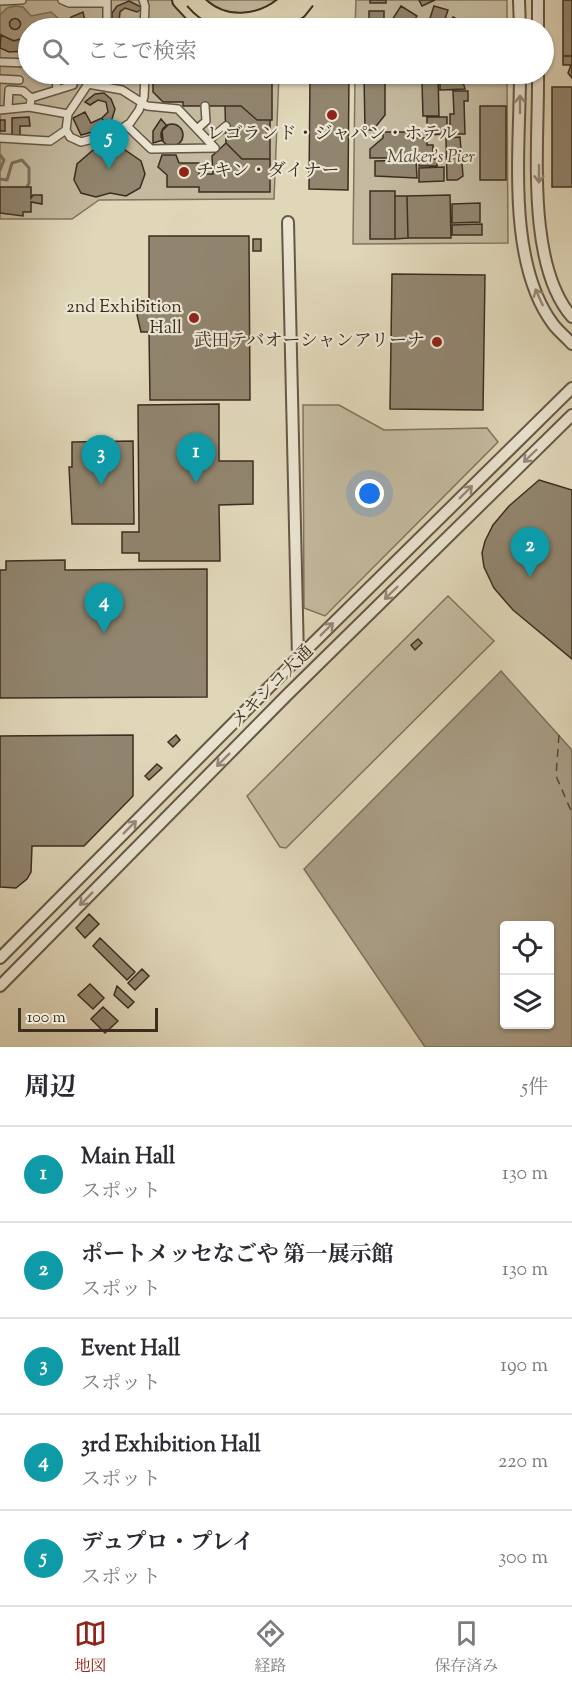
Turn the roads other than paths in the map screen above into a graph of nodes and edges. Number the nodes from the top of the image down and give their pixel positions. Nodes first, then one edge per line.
1 (22, 0) edge
2 (62, 0) edge
3 (142, 0) edge
4 (181, 0) edge
5 (194, 0) edge
6 (290, 0) edge
7 (306, 0) edge
8 (519, 0) edge
9 (538, 0) edge
10 (0, 1) edge
11 (106, 2) edge
12 (106, 18) edge
13 (144, 18) edge
14 (201, 18) edge
15 (223, 18) edge
16 (262, 18) edge
17 (286, 18) edge
18 (289, 18) edge
19 (520, 18) edge
20 (538, 18) edge
21 (7, 63) edge
22 (10, 79) edge
23 (58, 84) edge
24 (73, 84) edge
25 (88, 84) joint
26 (144, 84) edge
27 (520, 84) edge
28 (538, 84) edge
29 (57, 90) junction
30 (31, 98) junction
31 (142, 103) junction
32 (205, 106) dead end
33 (30, 107) junction
34 (9, 108) junction
35 (0, 110) edge
36 (68, 114) junction
37 (127, 126) junction
38 (226, 126) dead end
39 (197, 129) junction
40 (66, 130) junction
41 (0, 138) edge
42 (208, 141) junction
43 (288, 222) dead end
44 (572, 317) edge
45 (572, 344) edge
46 (572, 388) edge
47 (572, 415) edge
48 (298, 658) junction
49 (0, 958) edge
50 (0, 986) edge

1 - 10 street
2 - 11 street
3 - 13 street
4 - 14 highway
5 - 15 highway, bridge
6 - 16 highway, bridge
6 - 18 street
7 - 17 highway, bridge
8 - 19 street
9 - 20 street
11 - 12 street
21 - 22 street
23 - 29 street
24 - 29 street
25 - 31 street
25 - 36 street
26 - 31 street
45 -> 27 street
28 -> 44 street
29 - 30 street
30 - 33 street
30 - 34 street
31 - 37 street
31 - 39 street
32 - 39 street
33 - 34 street
33 - 36 street
34 - 35 street
36 - 40 street
37 - 40 street
37 - 42 street
38 - 42 street
39 - 42 street
40 - 41 street
43 - 48 street
48 -> 46 street, メキシコ大通
47 -> 50 street, メキシコ大通
49 -> 48 street, メキシコ大通

